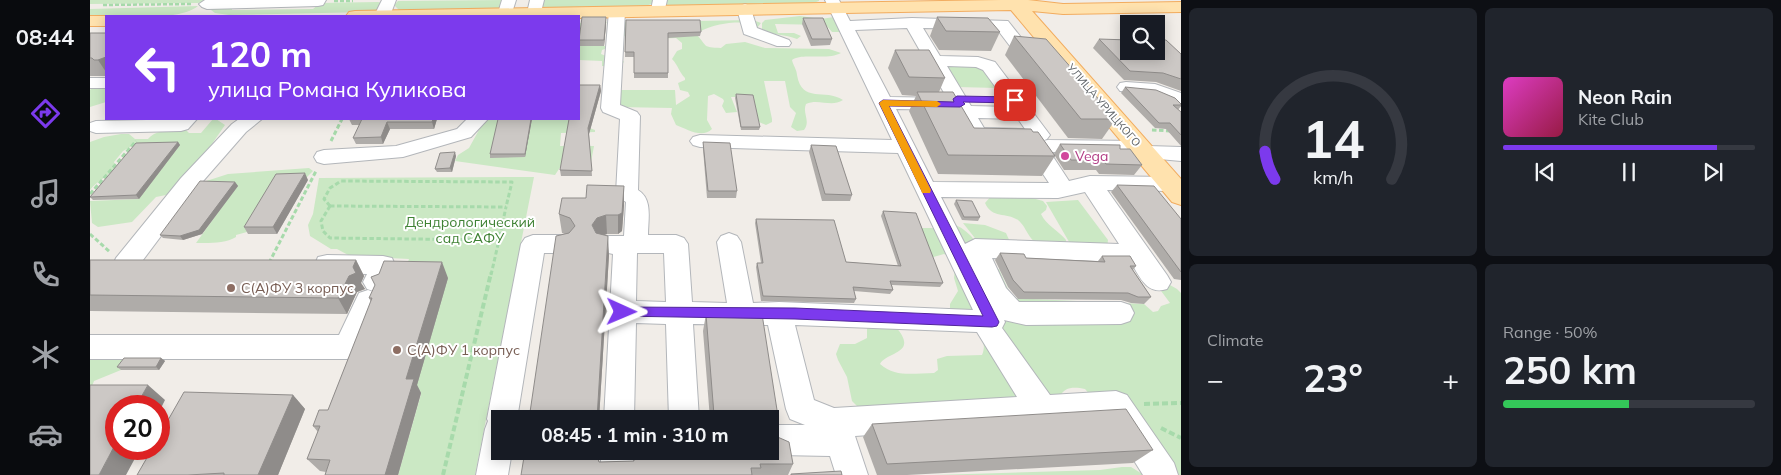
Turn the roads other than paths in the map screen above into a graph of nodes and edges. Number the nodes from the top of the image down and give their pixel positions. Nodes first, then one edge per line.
1 (319, 0) edge
2 (390, 0) edge
3 (1108, 0) edge
4 (209, 2) edge
5 (834, 4) edge
6 (1021, 4) edge
7 (660, 5) edge
8 (536, 6) edge
9 (507, 7) edge
10 (1181, 7) edge
11 (745, 9) junction
12 (618, 11) junction
13 (103, 13) edge
14 (195, 15) edge
15 (382, 15) edge
16 (414, 15) edge
17 (90, 21) edge
18 (912, 23) junction
19 (845, 26) junction
20 (783, 43) dead end
21 (1056, 50) junction
22 (935, 61) junction
23 (105, 82) edge
24 (90, 83) edge
25 (1126, 87) edge
26 (1181, 100) edge
27 (883, 103) junction
28 (961, 105) junction
29 (1020, 107) junction
30 (186, 120) edge
31 (251, 120) edge
32 (477, 120) edge
33 (97, 126) edge
34 (1027, 134) junction
35 (700, 141) dead end
36 (1145, 143) junction
37 (1048, 146) edge
38 (905, 147) junction
39 (1181, 154) edge
40 (324, 157) road end
41 (925, 188) junction
42 (1079, 190) junction
43 (1176, 190) edge
44 (729, 242) dead end
45 (563, 244) edge
46 (623, 245) junction
47 (1121, 253) junction
48 (307, 264) edge
49 (99, 265) edge
50 (125, 265) junction
51 (154, 265) edge
52 (622, 312) junction
53 (679, 313) junction
54 (780, 313) junction
55 (1121, 313) dead end
56 (742, 314) junction
57 (991, 328) junction
58 (90, 347) edge
59 (504, 410) edge
60 (619, 410) edge
61 (684, 410) edge
62 (1042, 410) junction
63 (838, 432) junction
64 (779, 440) edge
65 (495, 460) edge
66 (617, 460) edge
67 (492, 475) edge
68 (616, 475) edge
69 (852, 475) edge
70 (1162, 475) edge

1 - 4 street
2 - 15 street
3 - 6 main road
4 - 14 street
5 - 6 main road
5 - 11 main road
5 - 19 street
6 - 10 main road
6 - 21 main road, УЛИЦА УРИЦКОГО
7 - 11 main road
7 - 12 main road
8 - 9 main road
8 - 12 main road
9 - 16 main road
11 - 20 street
12 - 46 street
13 - 17 main road
18 - 19 street
18 - 21 street
18 - 22 street
19 - 27 street
21 - 36 main road, УЛИЦА УРИЦКОГО
22 - 28 street
22 - 29 street
23 - 24 street
25 - 26 street
27 - 28 street
27 - 38 street
28 - 29 street
28 - 34 street
29 - 34 street
30 - 33 street
31 - 50 street
32 - 40 street
34 - 42 street
35 - 38 street
36 - 37 street
36 - 39 street
36 - 43 main road, УЛИЦА УРИЦКОГО
38 - 41 street
41 - 42 street
41 - 57 street
42 - 43 street
42 - 47 street
42 - 47 street
44 - 56 street
45 - 59 street
46 - 52 street
46 - 53 street
47 - 55 street
48 - 58 street
49 - 50 street
50 - 51 street
52 - 53 street
52 - 60 street
53 - 56 street
53 - 61 street
54 - 56 street
54 - 57 street
54 - 63 street
57 - 62 street
62 - 63 street
62 - 70 street
63 - 64 street
63 - 69 street
65 - 67 street
66 - 68 street

